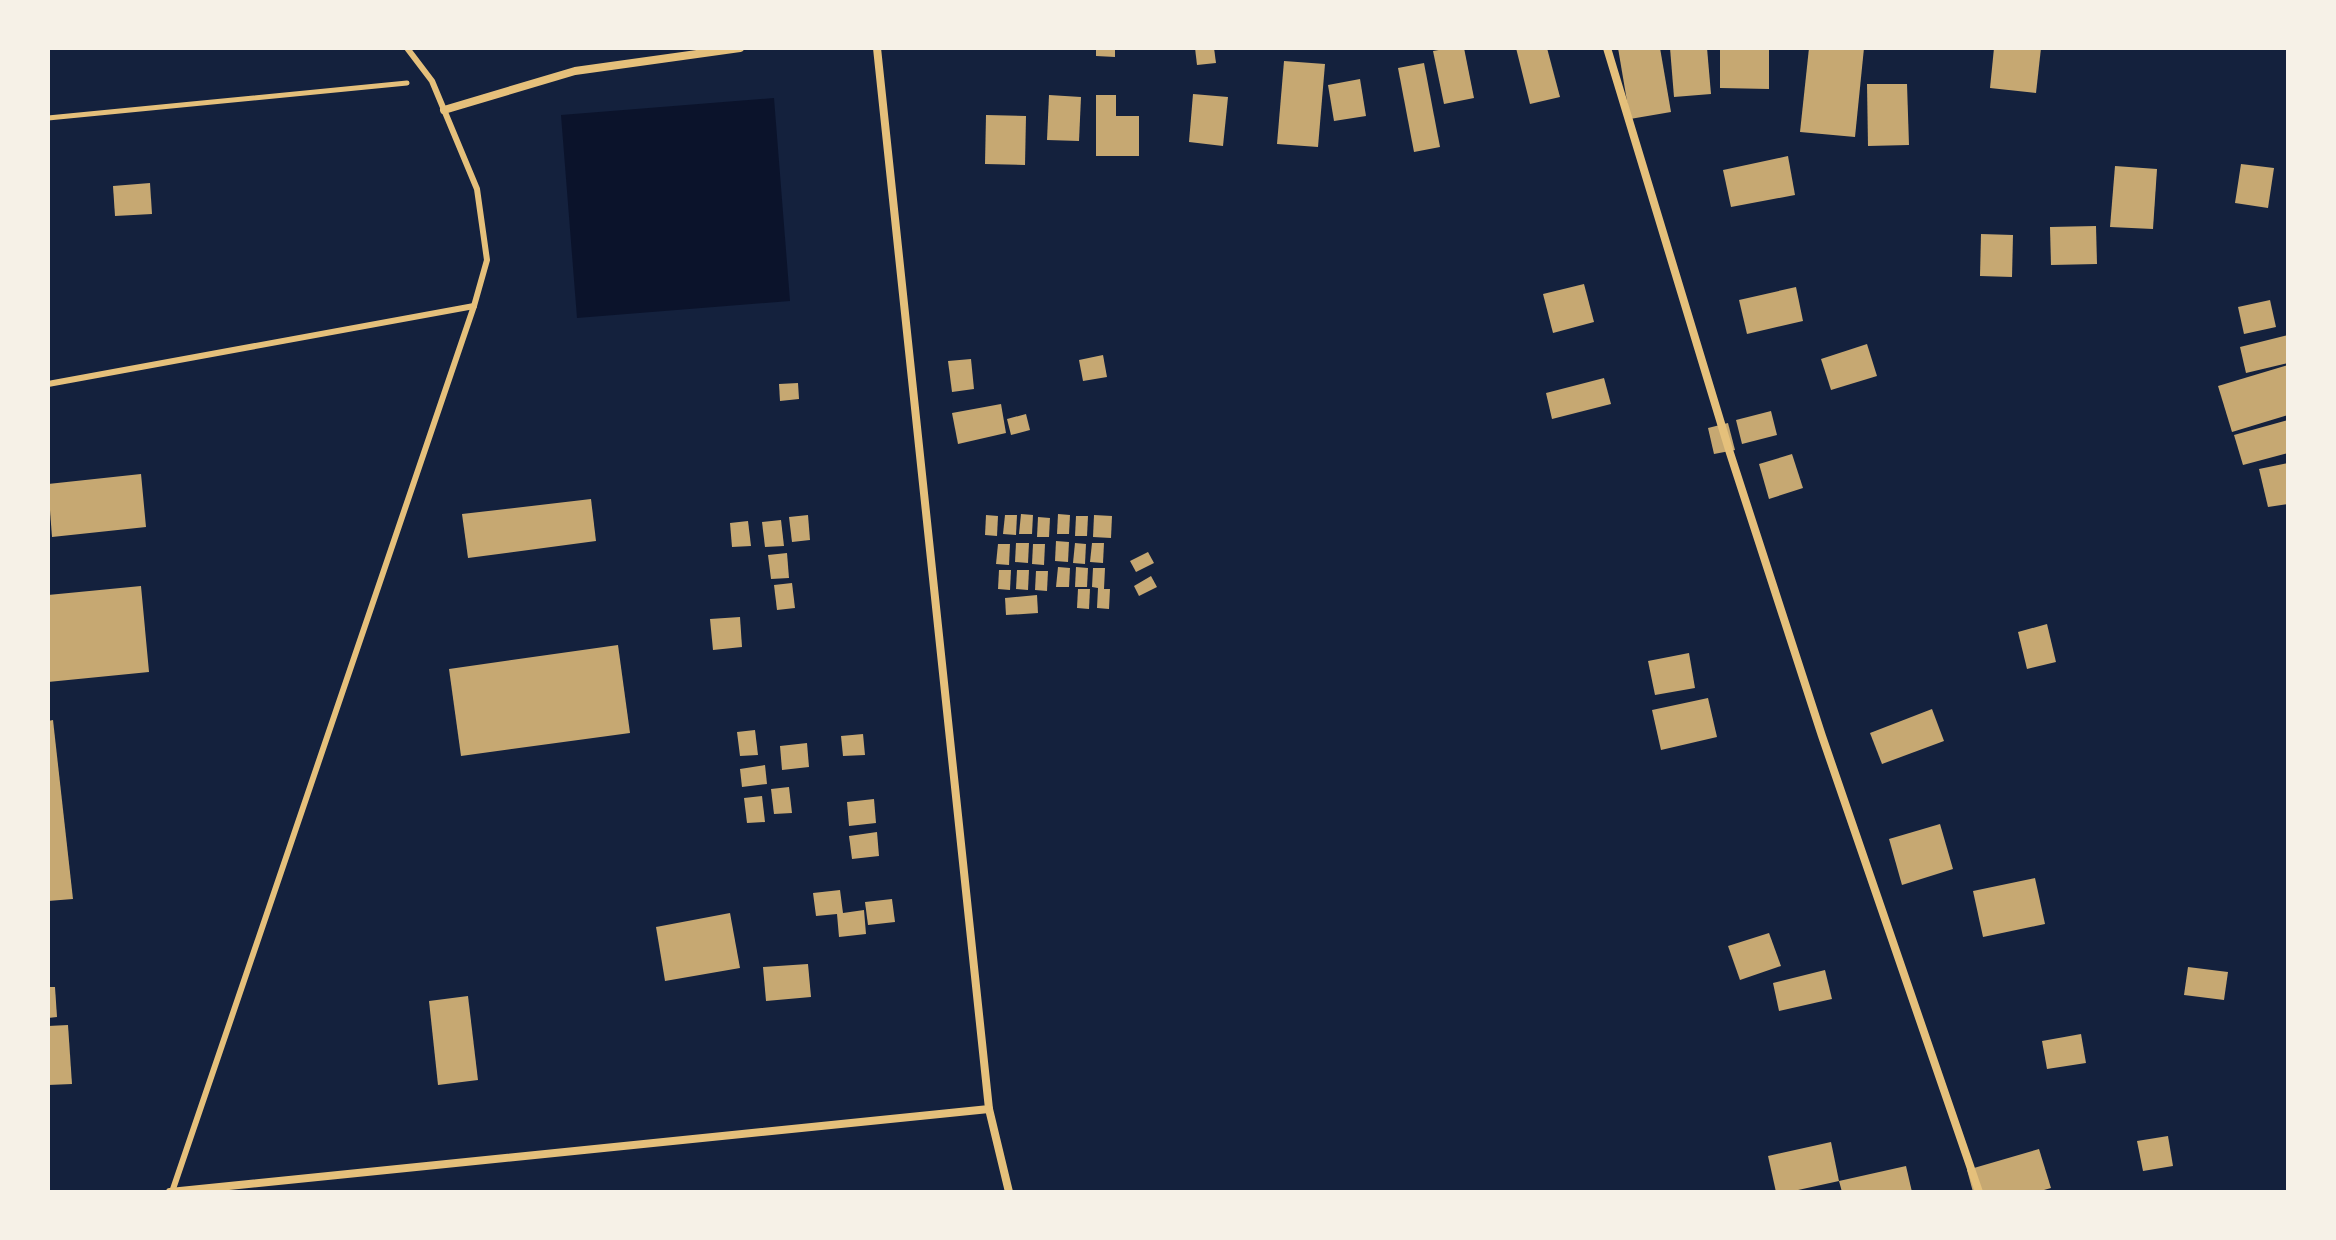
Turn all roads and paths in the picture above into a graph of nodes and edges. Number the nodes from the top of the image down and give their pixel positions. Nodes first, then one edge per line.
1 (407, 48) edge
2 (740, 48) edge
3 (877, 48) edge
4 (1607, 48) edge
5 (432, 81) junction
6 (444, 110) junction
7 (48, 118) edge
8 (474, 306) junction
9 (48, 384) edge
10 (989, 1109) junction
11 (232, 1190) edge
12 (171, 1192) edge
13 (1009, 1192) edge
14 (1979, 1192) edge

1 - 5 lane
2 - 6 street
3 - 10 street
4 - 14 street
5 - 6 lane
5 - 7 path
6 - 8 lane
8 - 9 lane
8 - 12 lane
10 - 11 street
10 - 13 street
11 - 12 street

